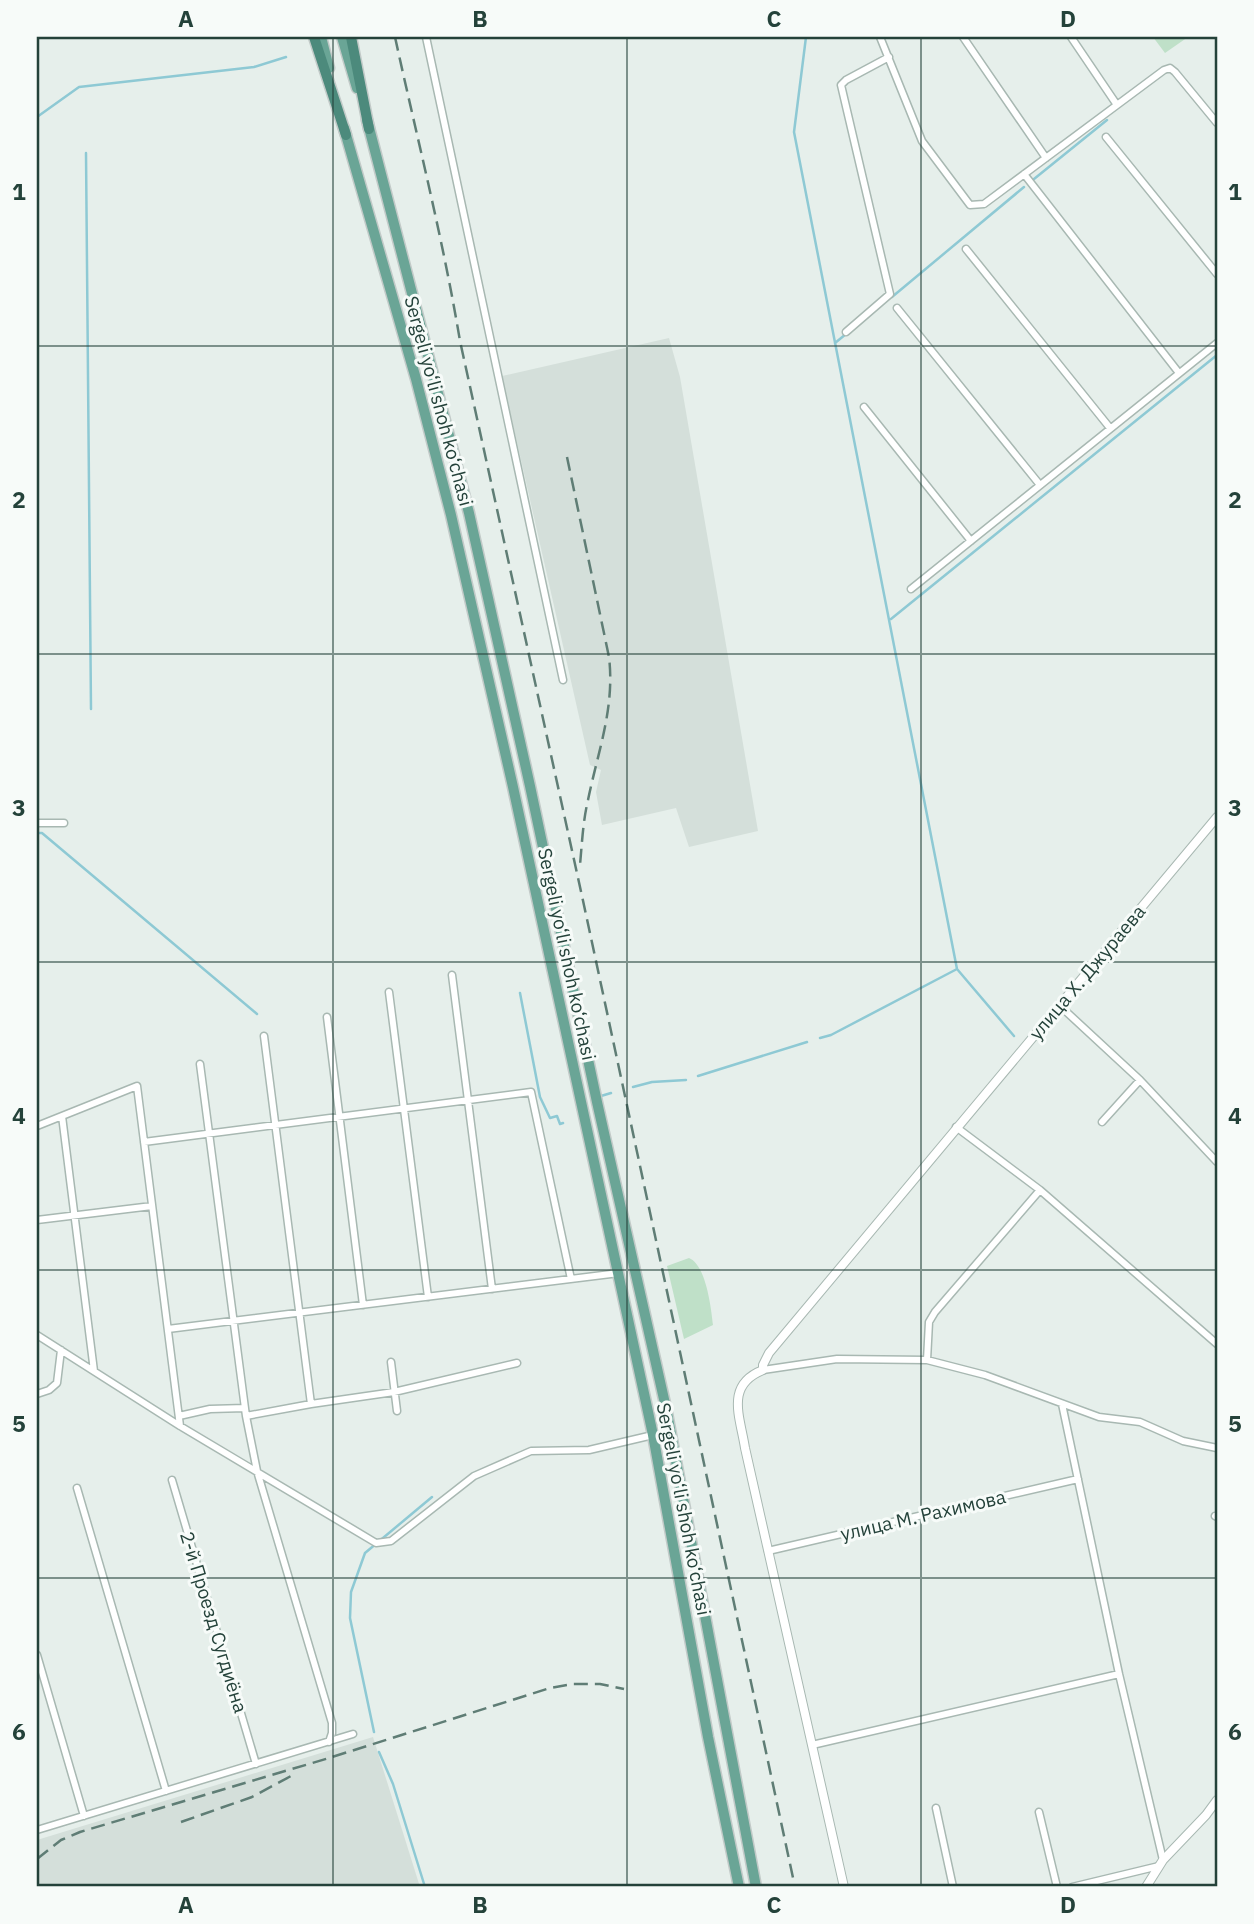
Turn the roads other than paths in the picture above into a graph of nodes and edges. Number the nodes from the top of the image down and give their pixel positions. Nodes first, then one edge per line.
1 (314, 37) edge
2 (321, 37) edge
3 (342, 37) edge
4 (351, 37) edge
5 (426, 37) edge
6 (880, 37) edge
7 (963, 37) edge
8 (1072, 37) edge
9 (889, 57) junction
10 (1117, 104) junction
11 (1217, 110) edge
12 (1211, 115) junction
13 (1217, 123) edge
14 (369, 129) junction
15 (346, 135) junction
16 (1106, 136) dead end
17 (1046, 158) junction
18 (1024, 174) junction
19 (966, 249) dead end
20 (1217, 274) edge
21 (897, 308) dead end
22 (846, 332) dead end
23 (1217, 343) edge
24 (1179, 373) junction
25 (864, 407) dead end
26 (1110, 428) junction
27 (1041, 485) junction
28 (971, 541) junction
29 (912, 589) dead end
30 (563, 680) dead end
31 (1216, 821) edge
32 (64, 823) dead end
33 (37, 824) edge
34 (452, 975) dead end
35 (389, 992) dead end
36 (1059, 1005) junction
37 (327, 1017) dead end
38 (264, 1036) dead end
39 (200, 1064) dead end
40 (1140, 1080) junction
41 (468, 1100) junction
42 (404, 1108) junction
43 (62, 1116) junction
44 (339, 1116) junction
45 (1102, 1122) dead end
46 (275, 1125) junction
47 (37, 1126) edge
48 (957, 1127) junction
49 (209, 1133) junction
50 (144, 1142) junction
51 (1217, 1162) edge
52 (1040, 1190) junction
53 (152, 1206) junction
54 (75, 1216) junction
55 (37, 1220) edge
56 (619, 1273) junction
57 (571, 1279) junction
58 (492, 1289) junction
59 (428, 1297) junction
60 (363, 1305) junction
61 (299, 1313) junction
62 (234, 1321) junction
63 (168, 1329) junction
64 (37, 1335) edge
65 (1217, 1344) edge
66 (61, 1350) junction
67 (927, 1360) junction
68 (391, 1362) dead end
69 (517, 1363) dead end
70 (763, 1370) junction
71 (94, 1371) junction
72 (394, 1392) junction
73 (37, 1394) edge
74 (310, 1404) junction
75 (1062, 1404) junction
76 (246, 1412) junction
77 (397, 1412) dead end
78 (179, 1416) junction
79 (180, 1426) junction
80 (653, 1435) junction
81 (1217, 1448) edge
82 (257, 1471) junction
83 (1078, 1479) junction
84 (172, 1480) dead end
85 (77, 1489) dead end
86 (768, 1551) junction
87 (37, 1655) edge
88 (1119, 1674) junction
89 (353, 1734) dead end
90 (329, 1742) junction
91 (812, 1745) junction
92 (256, 1764) junction
93 (166, 1791) junction
94 (1217, 1800) edge
95 (936, 1808) dead end
96 (1039, 1812) dead end
97 (84, 1816) junction
98 (37, 1830) edge
99 (1161, 1863) junction
100 (739, 1887) edge
101 (756, 1887) edge
102 (844, 1887) edge
103 (953, 1887) edge
104 (1057, 1887) edge
105 (1072, 1887) edge
106 (1146, 1887) edge

1 - 15 highway
2 - 15 main road, Sergeli yo‘li shoh ko‘chasi
3 - 14 main road, Sergeli yo‘li shoh ko‘chasi
4 - 14 highway
5 - 30 street
6 - 9 street
7 - 17 street
8 - 10 street
9 - 18 street
9 - 22 street
10 - 12 street
10 - 17 street
11 - 12 street
12 - 13 street
14 - 101 main road, Sergeli yo‘li shoh ko‘chasi
15 - 56 main road, Sergeli yo‘li shoh ko‘chasi
16 - 20 street
17 - 18 street
18 - 24 street
19 - 26 street
21 - 27 street
23 - 24 street
24 - 26 street
25 - 28 street
26 - 27 street
27 - 28 street
28 - 29 street
31 - 36 street, улица Х. Джураева
32 - 33 street
34 - 41 street
35 - 42 street
36 - 40 street
36 - 48 street, улица Х. Джураева
37 - 44 street
38 - 46 street
39 - 49 street
40 - 45 street
40 - 51 street
41 - 42 street
41 - 57 street
41 - 58 street
42 - 44 street
42 - 59 street
43 - 47 street
43 - 50 street
43 - 54 street
44 - 46 street
44 - 60 street
46 - 49 street
46 - 61 street
48 - 52 street
48 - 70 street, улица Х. Джураева
49 - 50 street
49 - 62 street
50 - 53 street
52 - 65 street
52 - 67 street
53 - 54 street
53 - 63 street
54 - 55 street
54 - 71 street
56 - 57 street
56 - 80 main road, Sergeli yo‘li shoh ko‘chasi
57 - 58 street
58 - 59 street
59 - 60 street
60 - 61 street
61 - 62 street
61 - 74 street
62 - 63 street
62 - 76 street
63 - 78 street
64 - 66 street
66 - 71 street
66 - 73 street
67 - 70 street
67 - 75 street
68 - 72 street
69 - 72 street
70 - 86 street, улица Х. Джураева
71 - 79 street
72 - 74 street
72 - 77 street
74 - 76 street
75 - 81 street
75 - 83 street
76 - 78 street
76 - 82 street
78 - 79 street
79 - 82 street
80 - 82 street
80 - 100 main road, Sergeli yo‘li shoh ko‘chasi
82 - 90 street
83 - 86 street, улица М. Рахимова
83 - 88 street
84 - 92 street, 2-й Проезд Сугдиёна
85 - 93 street
86 - 91 street, улица Х. Джураева
87 - 97 street
88 - 91 street
88 - 99 street
89 - 90 street
90 - 92 street
91 - 102 street, улица Х. Джураева
92 - 93 street
93 - 97 street
94 - 99 street
95 - 103 street
96 - 104 street
97 - 98 street
99 - 105 street
99 - 106 street

